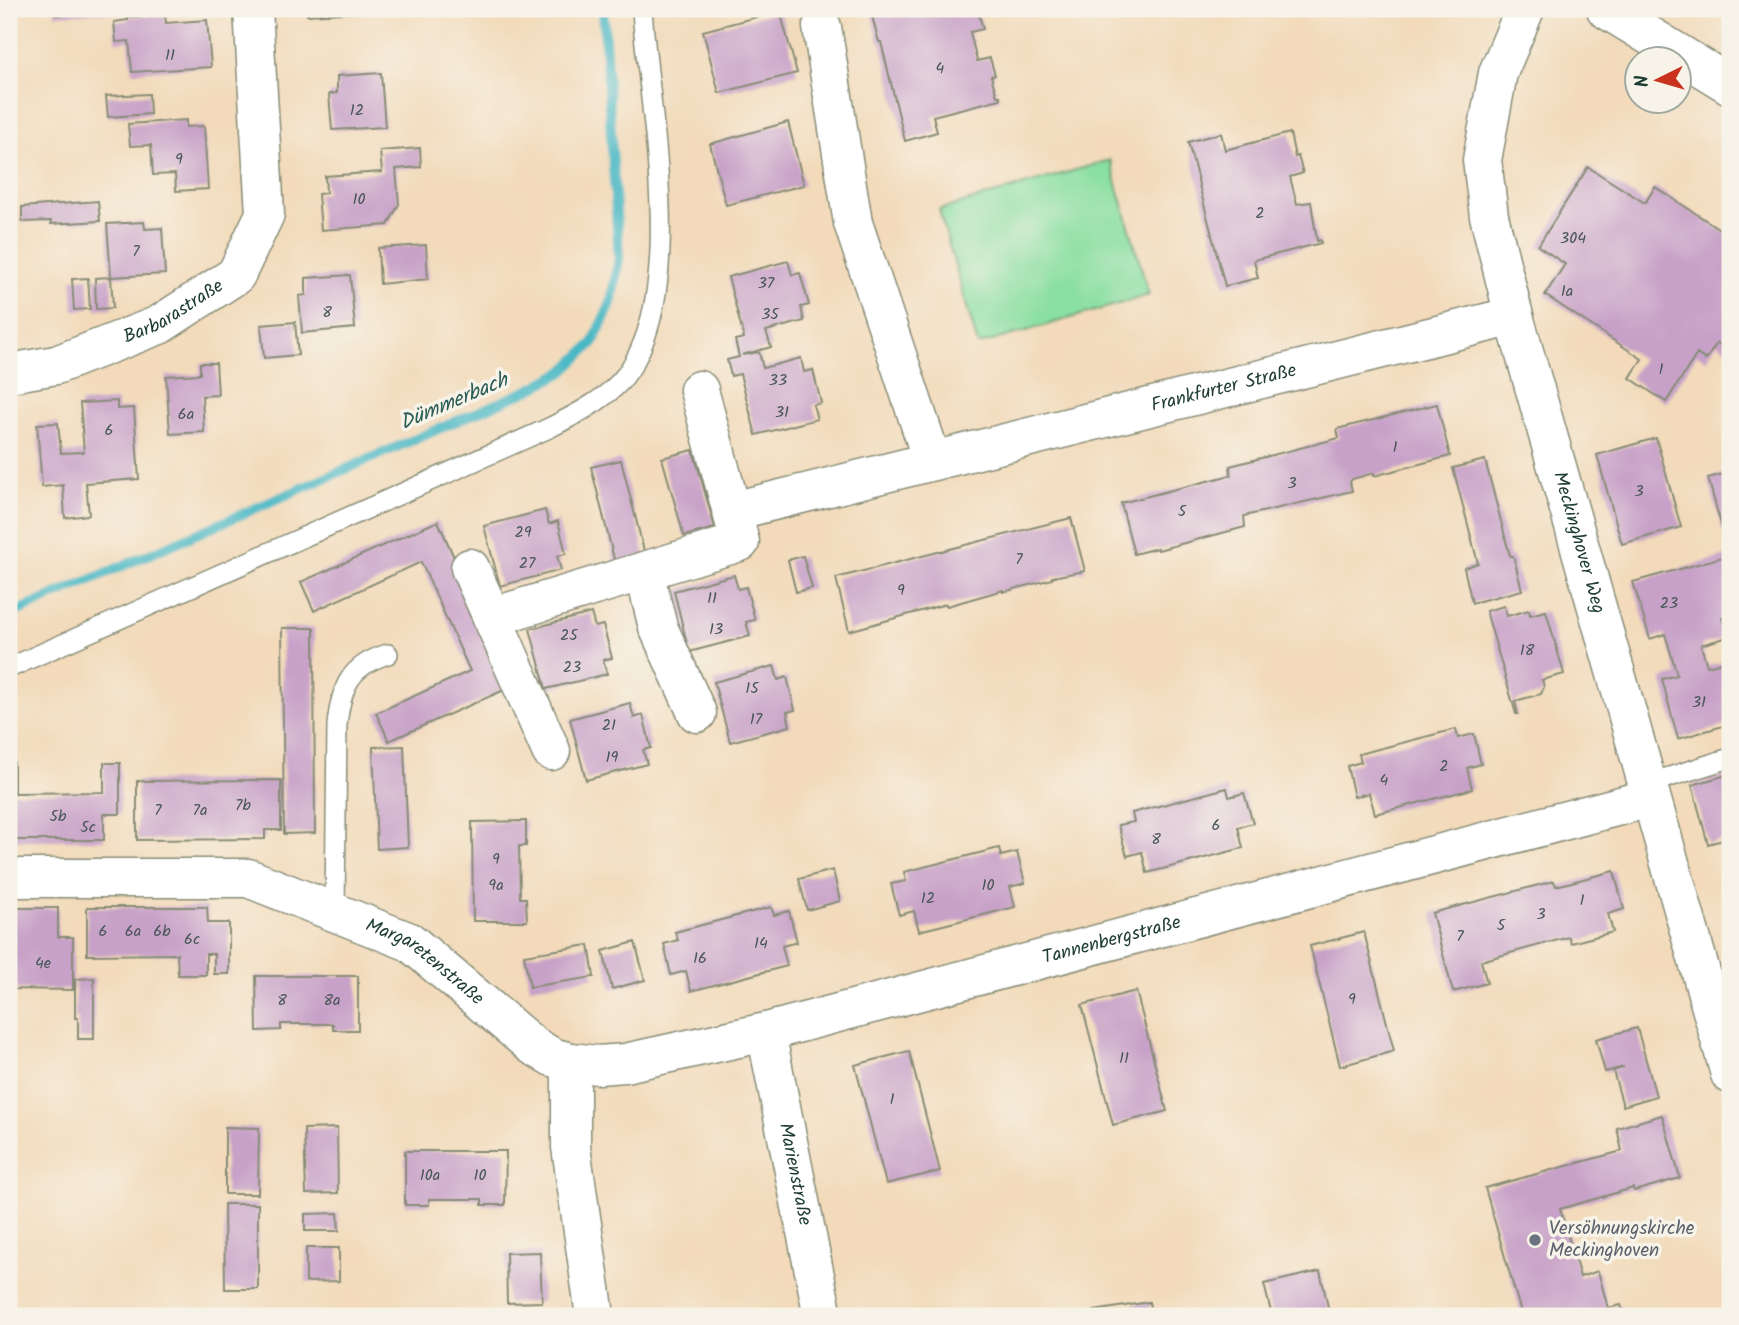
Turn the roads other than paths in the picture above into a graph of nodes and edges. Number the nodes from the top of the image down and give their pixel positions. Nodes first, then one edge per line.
1 (253, 9) edge
2 (642, 9) edge
3 (1525, 9) edge
4 (1606, 9) edge
5 (822, 27) dead end
6 (1730, 85) edge
7 (1514, 316) junction
8 (9, 373) edge
9 (699, 390) dead end
10 (932, 460) junction
11 (733, 511) junction
12 (470, 568) dead end
13 (644, 571) junction
14 (492, 617) junction
15 (388, 653) dead end
16 (9, 668) edge
17 (697, 713) dead end
18 (551, 751) dead end
19 (1730, 758) edge
20 (1649, 791) junction
21 (9, 878) edge
22 (335, 912) junction
23 (766, 1032) junction
24 (571, 1062) junction
25 (1730, 1072) edge
26 (595, 1316) edge
27 (823, 1316) edge

1 - 8 street, Barbarastraße
2 - 16 lane
3 - 7 street, Meckinghover Weg
4 - 6 street
5 - 10 street
7 - 10 street, Frankfurter Straße
7 - 20 street, Meckinghover Weg
9 - 11 street
10 - 11 street, Frankfurter Straße
11 - 13 street
12 - 14 street
13 - 14 street
13 - 17 street
14 - 18 street
15 - 22 lane
19 - 20 lane
20 - 23 street, Tannenbergstraße
20 - 25 street, Meckinghover Weg
21 - 22 street, Margaretenstraße
22 - 24 street, Margaretenstraße
23 - 24 street, Tannenbergstraße
23 - 27 street, Marienstraße
24 - 26 street

